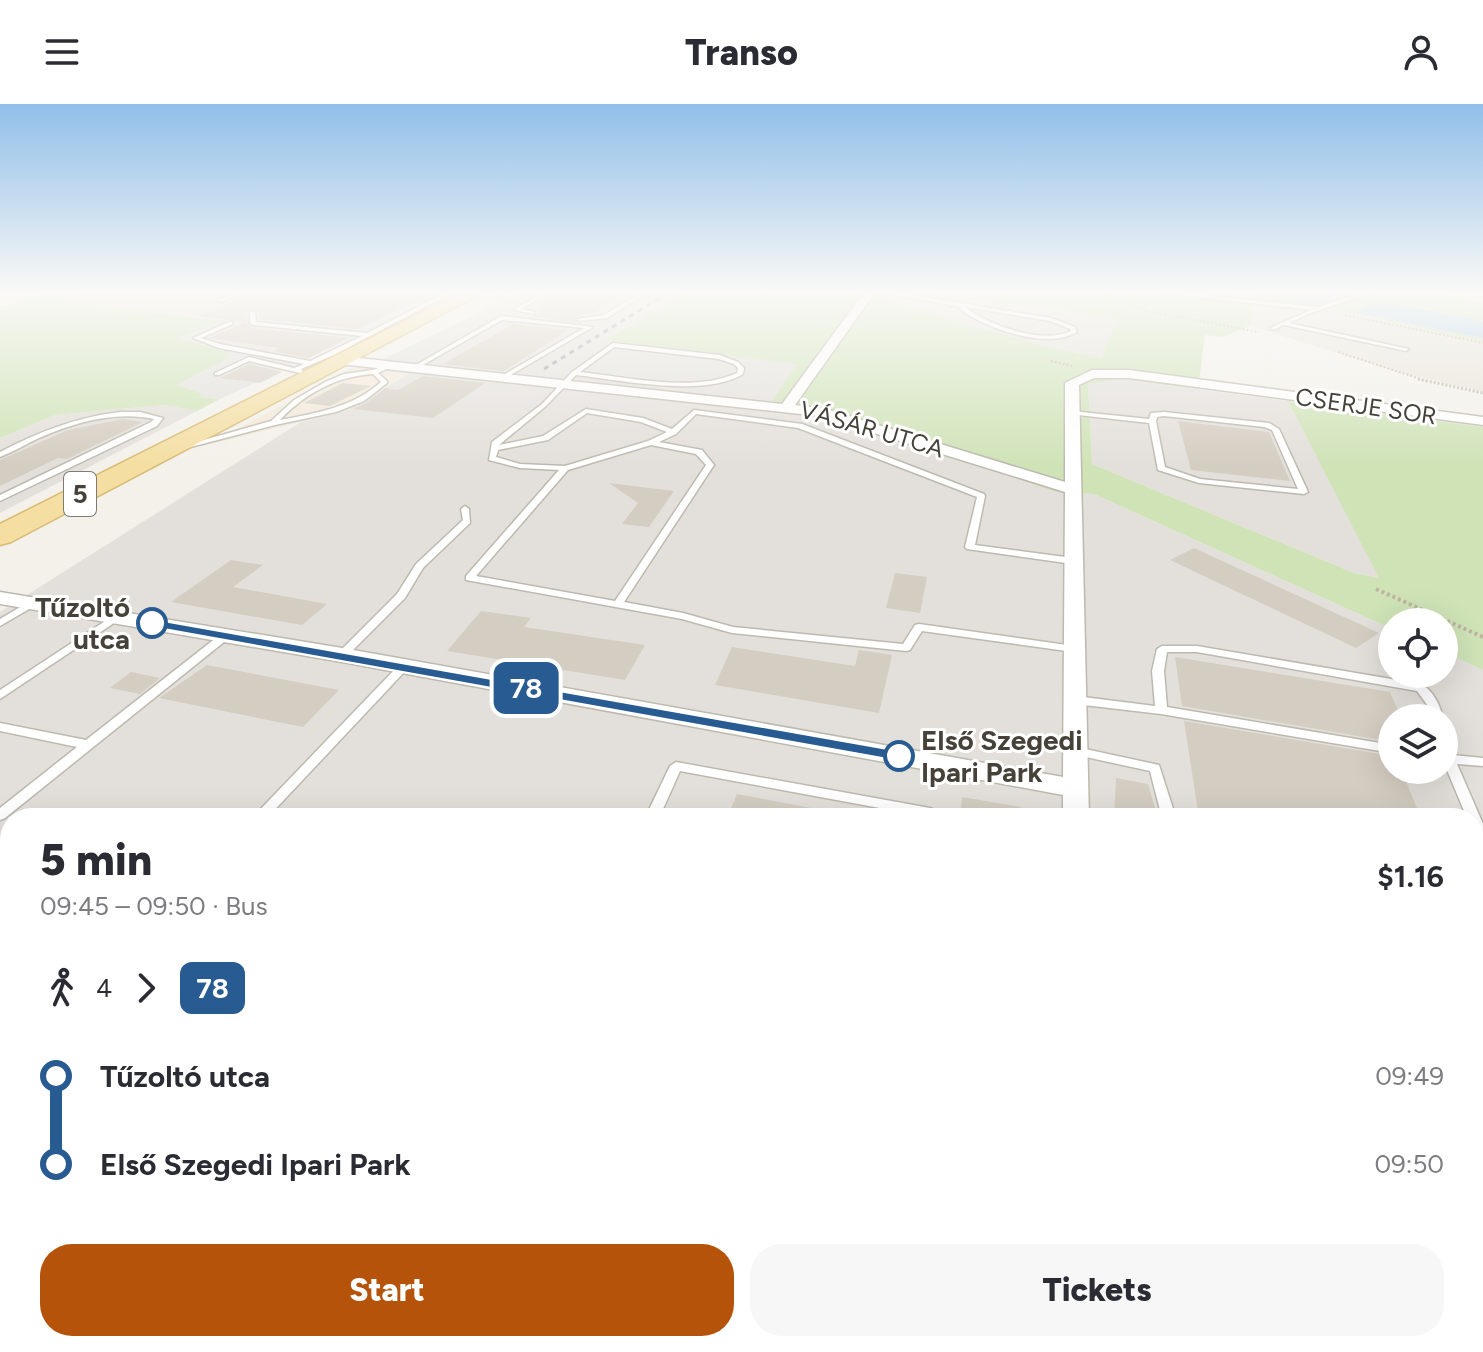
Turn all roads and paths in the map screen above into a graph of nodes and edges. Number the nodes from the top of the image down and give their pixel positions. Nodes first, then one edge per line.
1 (231, 349) edge
2 (341, 349) edge
3 (362, 349) edge
4 (446, 349) edge
5 (552, 349) edge
6 (607, 349) edge
7 (651, 349) edge
8 (827, 349) edge
9 (1337, 352) dead end
10 (213, 354) dead end
11 (249, 359) junction
12 (340, 360) junction
13 (306, 369) junction
14 (412, 369) junction
15 (382, 370) junction
16 (574, 373) junction
17 (217, 374) dead end
18 (502, 378) junction
19 (563, 384) junction
20 (1483, 393) edge
21 (787, 406) junction
22 (1071, 413) junction
23 (234, 414) junction
24 (1152, 421) junction
25 (1483, 421) edge
26 (274, 423) junction
27 (257, 427) junction
28 (673, 432) junction
29 (651, 443) junction
30 (494, 448) junction
31 (160, 451) junction
32 (0, 455) edge
33 (565, 468) junction
34 (1072, 489) junction
35 (0, 498) edge
36 (465, 509) dead end
37 (0, 536) edge
38 (1073, 561) junction
39 (1376, 589) dead end
40 (1, 598) edge
41 (32, 603) junction
42 (618, 604) junction
43 (116, 617) junction
44 (0, 623) edge
45 (225, 636) junction
46 (1483, 637) edge
47 (1074, 649) junction
48 (342, 655) junction
49 (404, 666) junction
50 (0, 695) edge
51 (1075, 700) junction
52 (1433, 704) edge
53 (1161, 710) junction
54 (0, 727) edge
55 (88, 745) junction
56 (1378, 747) edge
57 (1076, 751) junction
58 (1458, 757) edge
59 (1483, 762) edge
60 (1458, 783) edge
61 (1076, 788) junction
62 (9, 808) edge
63 (269, 808) edge
64 (657, 808) edge
65 (903, 808) edge
66 (1076, 808) edge
67 (1166, 808) edge
68 (1469, 808) edge

1 - 13 lane
2 - 13 lane
3 - 12 main road, 5
4 - 14 lane
5 - 18 lane
6 - 16 lane
7 - 16 lane
8 - 21 street
9 - 20 path
10 - 11 lane
11 - 13 lane
11 - 17 lane
12 - 13 main road, 5
12 - 15 street, VÁSÁR UTCA
13 - 23 main road, 5
14 - 15 street, VÁSÁR UTCA
14 - 18 street, VÁSÁR UTCA
15 - 26 lane
15 - 26 lane
16 - 19 lane
18 - 19 street, VÁSÁR UTCA
19 - 21 street, VÁSÁR UTCA
19 - 30 lane
21 - 34 street, VÁSÁR UTCA
22 - 24 lane
22 - 25 street, CSERJE SOR
22 - 34 street, CSERJE SOR
23 - 27 lane
23 - 31 main road, 5
24 - 24 lane
26 - 27 lane
27 - 31 lane
28 - 29 lane
28 - 30 lane
28 - 38 lane
29 - 33 lane
29 - 42 lane
30 - 33 lane
31 - 37 main road, 5
32 - 35 lane
33 - 42 lane
34 - 38 street
36 - 48 lane
38 - 47 street
39 - 46 path
40 - 41 street
41 - 43 street
41 - 44 lane
42 - 47 lane
43 - 45 street
43 - 50 lane
45 - 48 street
45 - 55 lane
47 - 51 street
48 - 49 street
49 - 61 street
49 - 63 lane
51 - 53 lane
51 - 57 street
52 - 53 lane
53 - 56 lane
54 - 55 lane
55 - 62 lane
57 - 61 street
57 - 67 lane
58 - 59 lane
60 - 68 lane
61 - 66 street
64 - 65 lane

